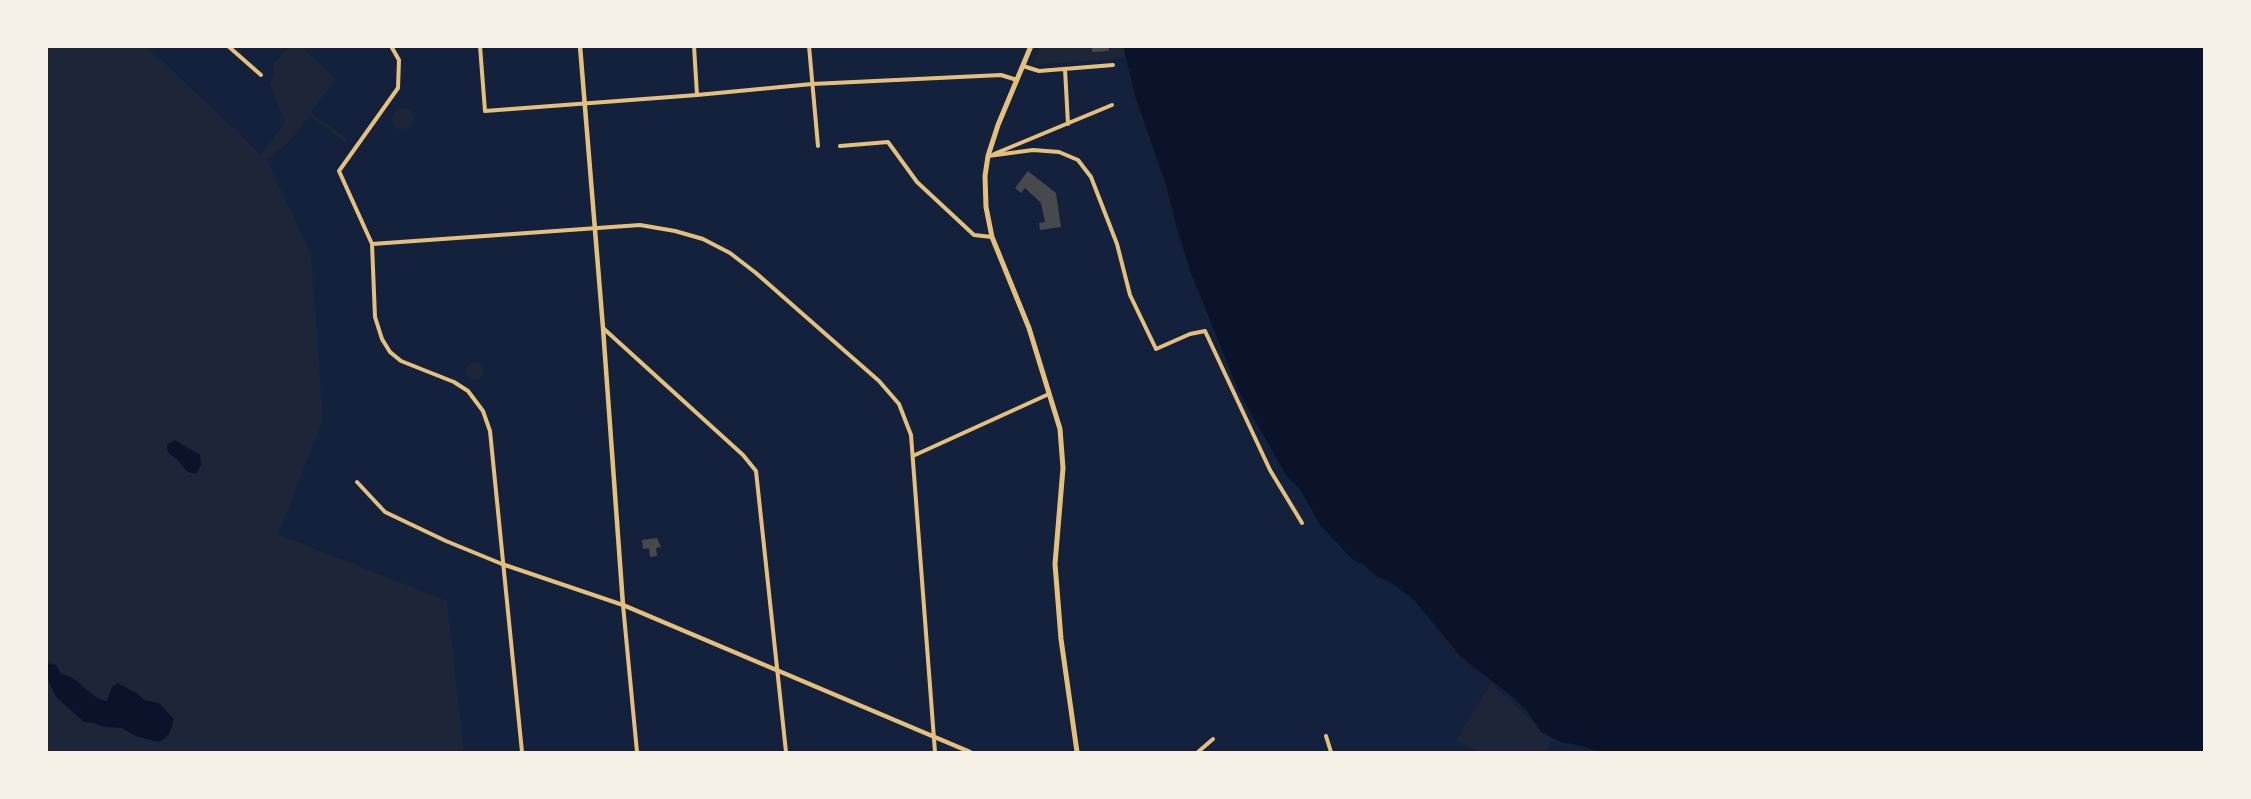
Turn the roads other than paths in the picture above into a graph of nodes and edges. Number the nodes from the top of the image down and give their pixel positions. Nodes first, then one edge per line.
1 (228, 46) edge
2 (391, 46) edge
3 (480, 46) edge
4 (580, 46) edge
5 (694, 46) edge
6 (809, 46) edge
7 (1031, 46) edge
8 (1113, 65) dead end
9 (1023, 66) junction
10 (1065, 69) junction
11 (261, 75) dead end
12 (1017, 80) junction
13 (812, 84) junction
14 (697, 95) junction
15 (584, 105) junction
16 (1112, 105) dead end
17 (1068, 124) junction
18 (818, 146) dead end
19 (840, 146) dead end
20 (988, 156) junction
21 (594, 228) junction
22 (992, 237) junction
23 (372, 244) junction
24 (603, 328) junction
25 (1049, 394) junction
26 (915, 455) junction
27 (357, 483) dead end
28 (1302, 523) dead end
29 (502, 564) junction
30 (622, 605) junction
31 (777, 669) junction
32 (1326, 736) dead end
33 (934, 737) junction
34 (1213, 739) dead end
35 (522, 753) edge
36 (637, 753) edge
37 (786, 753) edge
38 (936, 753) edge
39 (970, 753) edge
40 (1077, 753) edge
41 (1198, 753) edge
42 (1331, 753) edge

1 - 11 street
2 - 23 street
3 - 15 street
4 - 15 street
5 - 14 street
6 - 13 street
7 - 9 main road
8 - 10 street
9 - 10 street
9 - 12 main road
10 - 17 street
12 - 13 street
12 - 20 main road
13 - 14 street
13 - 18 street
14 - 15 street
15 - 21 street
16 - 17 street
17 - 20 street
19 - 22 street
20 - 22 main road
20 - 28 street
21 - 23 street
21 - 24 street
21 - 26 street
22 - 25 main road
23 - 29 street
24 - 30 street
24 - 31 street
25 - 26 street
25 - 40 main road
26 - 33 street
27 - 29 street
29 - 30 street
29 - 35 street
30 - 31 street
30 - 36 street
31 - 33 street
31 - 37 street
32 - 42 street
33 - 38 street
33 - 39 street
34 - 41 street

